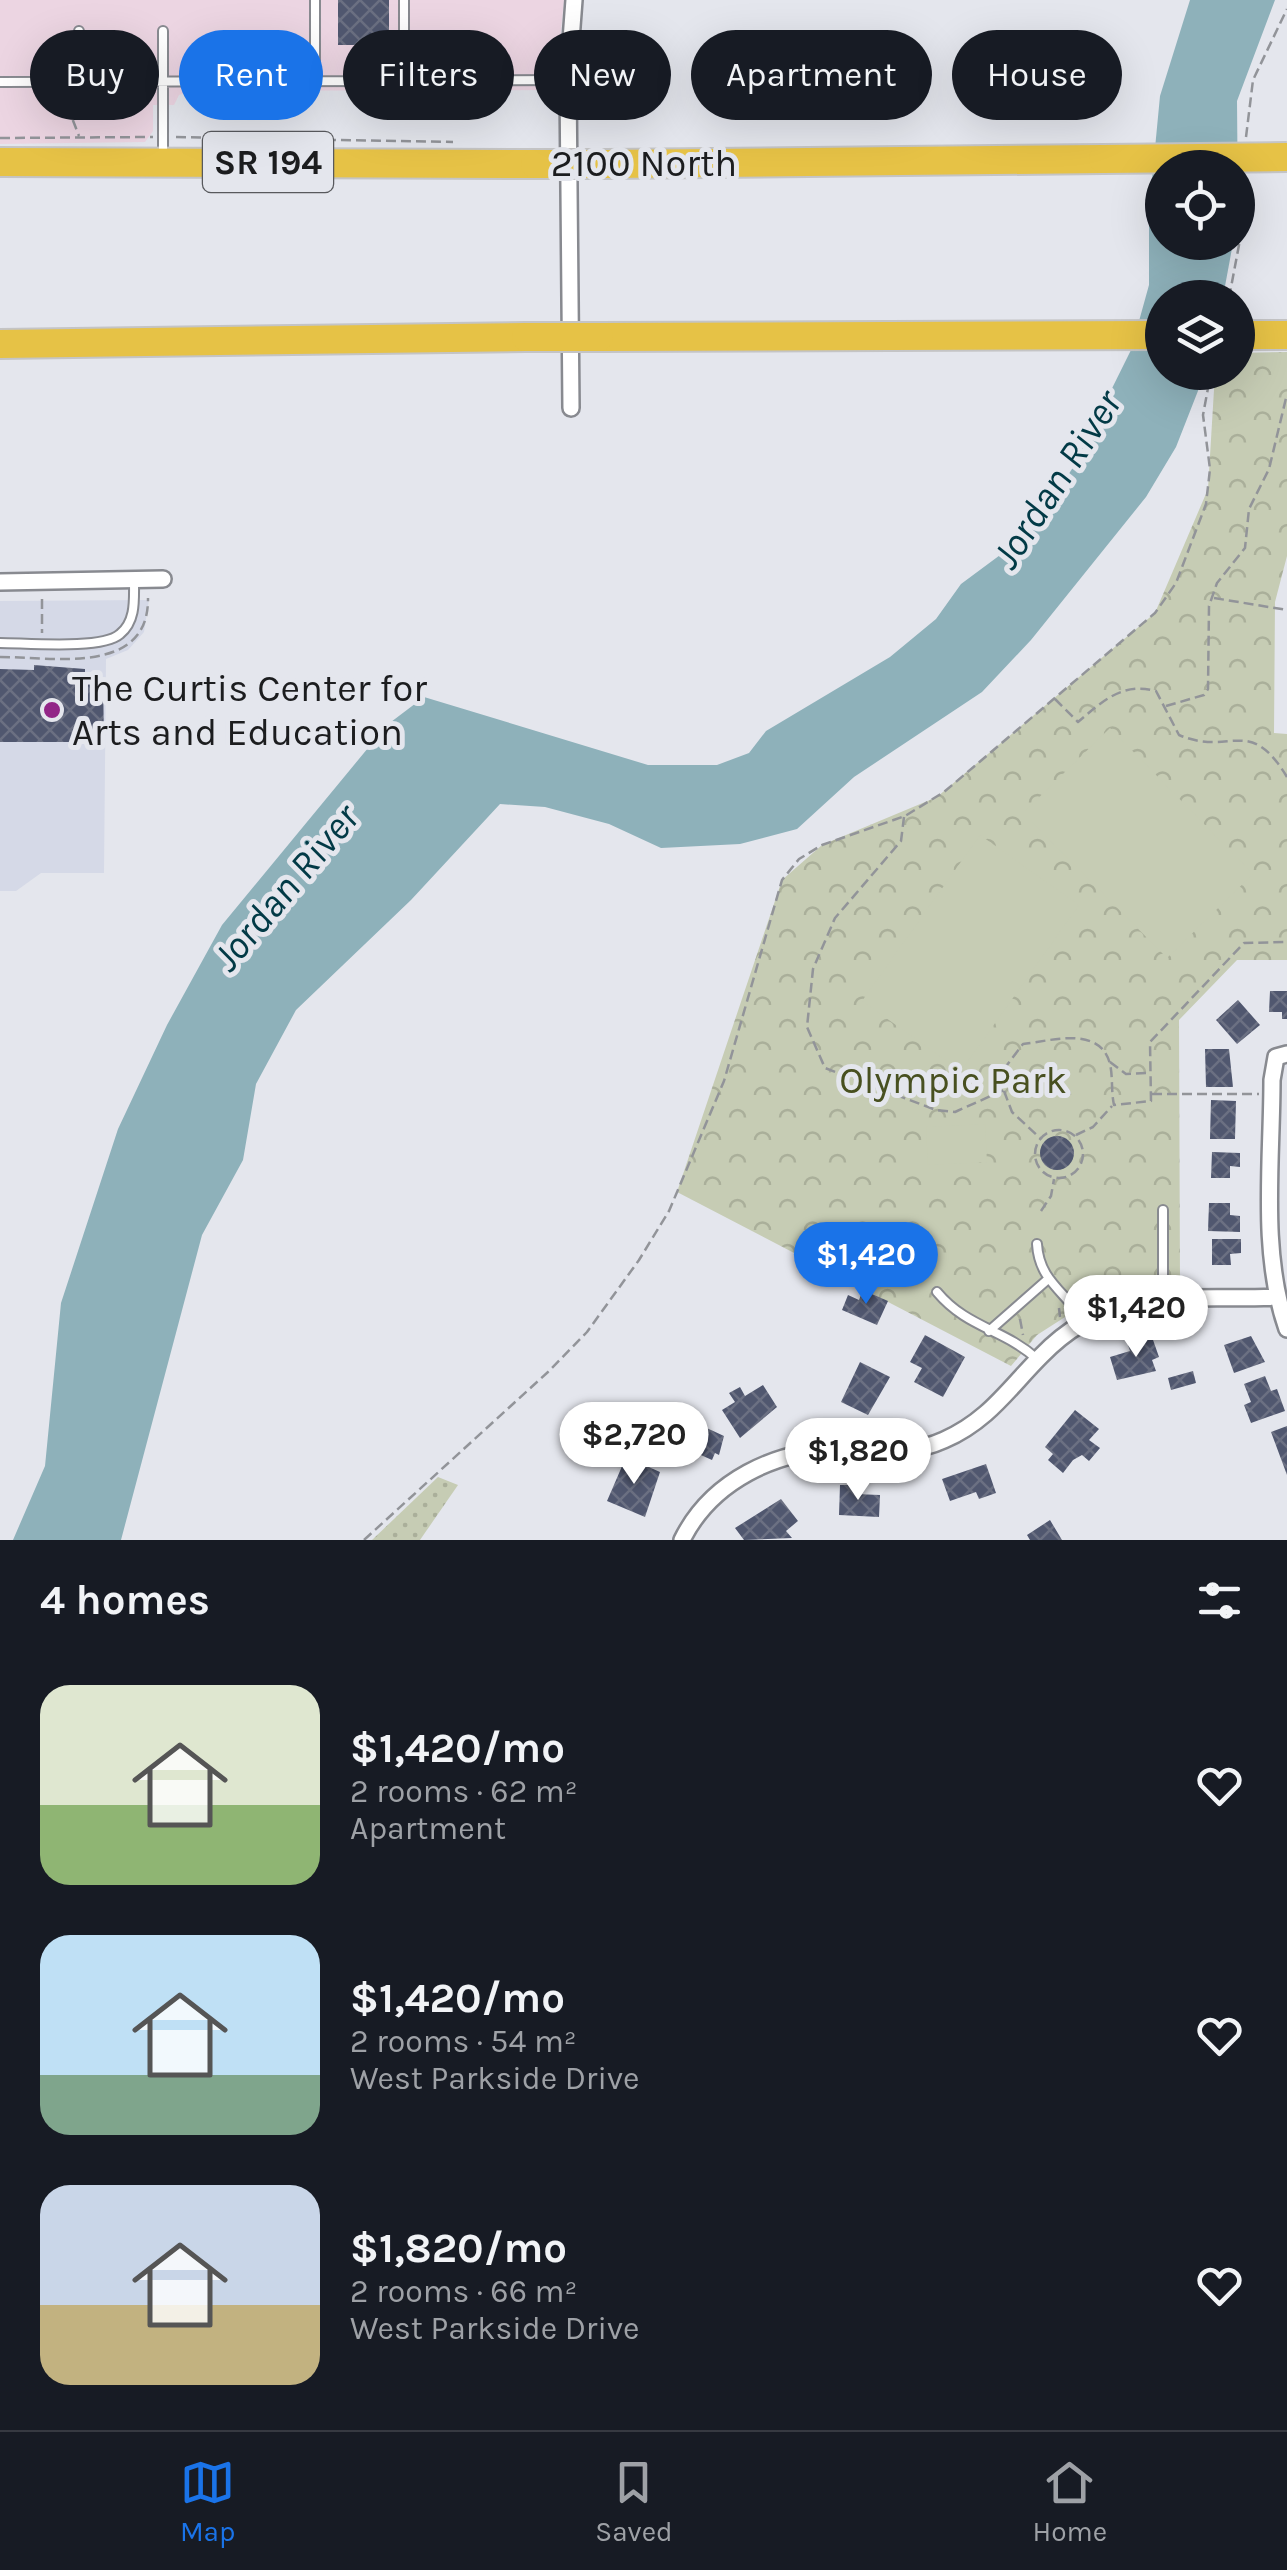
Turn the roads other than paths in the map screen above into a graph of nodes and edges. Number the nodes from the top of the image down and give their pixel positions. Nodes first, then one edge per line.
1 (315, 0) edge
2 (404, 0) edge
3 (574, 0) edge
4 (315, 30) edge
5 (404, 30) edge
6 (572, 30) edge
7 (163, 31) dead end
8 (0, 82) edge
9 (30, 82) edge
10 (159, 82) edge
11 (163, 82) junction
12 (179, 82) edge
13 (568, 120) edge
14 (163, 149) junction
15 (1287, 157) edge
16 (0, 162) edge
17 (1255, 335) edge
18 (1287, 335) edge
19 (1145, 336) edge
20 (0, 344) edge
21 (571, 408) dead end
22 (163, 579) dead end
23 (134, 581) junction
24 (0, 582) edge
25 (0, 643) edge
26 (1282, 1056) edge
27 (1163, 1210) dead end
28 (1037, 1244) dead end
29 (1047, 1280) junction
30 (937, 1292) dead end
31 (1276, 1297) junction
32 (1164, 1299) junction
33 (1084, 1320) junction
34 (1287, 1329) edge
35 (989, 1331) junction
36 (1037, 1360) junction
37 (682, 1540) edge

1 - 4 lane
2 - 5 lane
3 - 6 street
7 - 11 lane
8 - 9 lane
10 - 11 lane
11 - 12 lane
11 - 14 lane
13 - 21 street
14 - 15 highway, 2100 North / SR 194, bridge
14 - 16 highway, 2100 North / SR 194
17 - 18 highway
19 - 20 highway, bridge
22 - 23 street
23 - 24 street
23 - 25 lane
26 - 31 street
27 - 32 lane
28 - 29 lane
29 - 33 lane
29 - 35 lane
30 - 35 lane
31 - 32 street
31 - 34 street
32 - 33 street
33 - 36 street
35 - 36 lane
36 - 37 street

